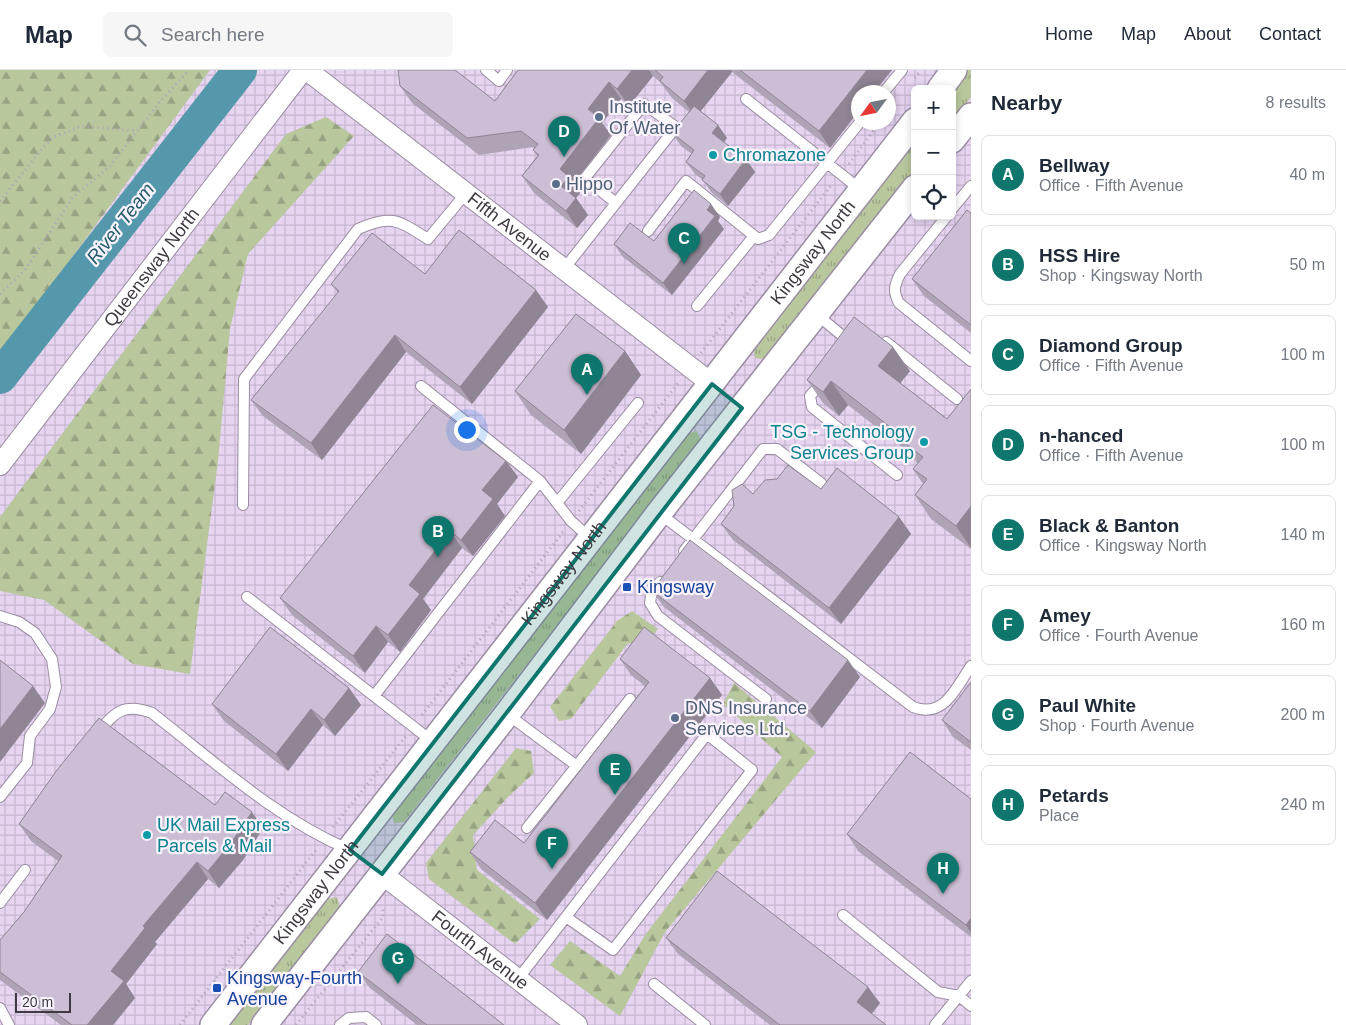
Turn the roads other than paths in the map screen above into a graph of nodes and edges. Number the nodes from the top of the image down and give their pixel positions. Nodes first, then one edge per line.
1 (302, 70) edge
2 (307, 70) edge
3 (486, 70) edge
4 (507, 70) edge
5 (902, 70) edge
6 (954, 70) edge
7 (890, 85) edge
8 (943, 85) edge
9 (746, 99) dead end
10 (971, 116) edge
11 (911, 126) edge
12 (854, 130) edge
13 (956, 135) edge
14 (827, 164) junction
15 (971, 186) edge
16 (861, 190) junction
17 (466, 193) junction
18 (911, 193) edge
19 (616, 203) junction
20 (956, 205) edge
21 (944, 220) edge
22 (648, 231) dead end
23 (754, 236) junction
24 (564, 269) junction
25 (697, 306) dead end
26 (816, 314) junction
27 (874, 333) edge
28 (860, 335) edge
29 (971, 361) edge
30 (828, 374) edge
31 (712, 384) junction
32 (421, 386) dead end
33 (958, 399) dead end
34 (638, 403) dead end
35 (742, 408) junction
36 (0, 466) edge
37 (897, 475) dead end
38 (540, 480) junction
39 (821, 483) dead end
40 (557, 504) junction
41 (244, 505) dead end
42 (659, 513) junction
43 (590, 538) junction
44 (693, 539) junction
45 (677, 560) edge
46 (666, 575) edge
47 (247, 597) dead end
48 (0, 616) edge
49 (971, 666) edge
50 (374, 696) junction
51 (630, 699) dead end
52 (766, 699) dead end
53 (507, 714) junction
54 (433, 742) junction
55 (90, 744) edge
56 (577, 766) junction
57 (0, 797) edge
58 (527, 828) dead end
59 (350, 850) junction
60 (25, 870) dead end
61 (382, 874) junction
62 (0, 903) edge
63 (843, 915) dead end
64 (566, 917) junction
65 (518, 979) junction
66 (971, 981) edge
67 (654, 984) dead end
68 (959, 996) junction
69 (971, 1006) edge
70 (0, 1008) edge
71 (9, 1025) edge
72 (213, 1025) edge
73 (264, 1025) edge
74 (340, 1025) edge
75 (376, 1025) edge
76 (578, 1025) edge
77 (705, 1025) edge
78 (935, 1025) edge

1 - 36 street, Queensway North
2 - 17 street, Fifth Avenue
3 - 4 lane
5 - 7 lane
6 - 8 street
9 - 14 lane
10 - 13 street
11 - 16 street, Kingsway North
12 - 14 lane
14 - 16 lane
14 - 23 lane
15 - 20 lane
16 - 31 street, Kingsway North
17 - 24 street, Fifth Avenue
17 - 41 lane
18 - 26 street
19 - 19 lane
19 - 24 lane
21 - 29 lane
22 - 23 lane
23 - 25 lane
24 - 31 street, Fifth Avenue
26 - 28 lane
26 - 35 street
27 - 33 lane
30 - 37 lane
31 - 35 street
31 - 43 street, Kingsway North
32 - 38 lane
34 - 40 lane
35 - 42 street
38 - 40 lane
38 - 50 lane
39 - 44 lane
40 - 43 lane
42 - 44 lane
42 - 53 street
43 - 54 street, Kingsway North
44 - 45 lane
44 - 49 lane
46 - 52 lane
47 - 50 lane
48 - 57 lane
50 - 54 lane
51 - 56 lane
53 - 56 lane
53 - 61 street
54 - 59 street, Kingsway North
55 - 59 lane
56 - 58 lane
59 - 61 street
59 - 72 street, Kingsway North
60 - 62 lane
61 - 65 street, Fourth Avenue
61 - 73 street
63 - 68 lane
64 - 64 lane
64 - 65 lane
65 - 76 street, Fourth Avenue
66 - 68 lane
67 - 77 lane
68 - 69 lane
68 - 78 lane
70 - 71 lane
74 - 75 lane

